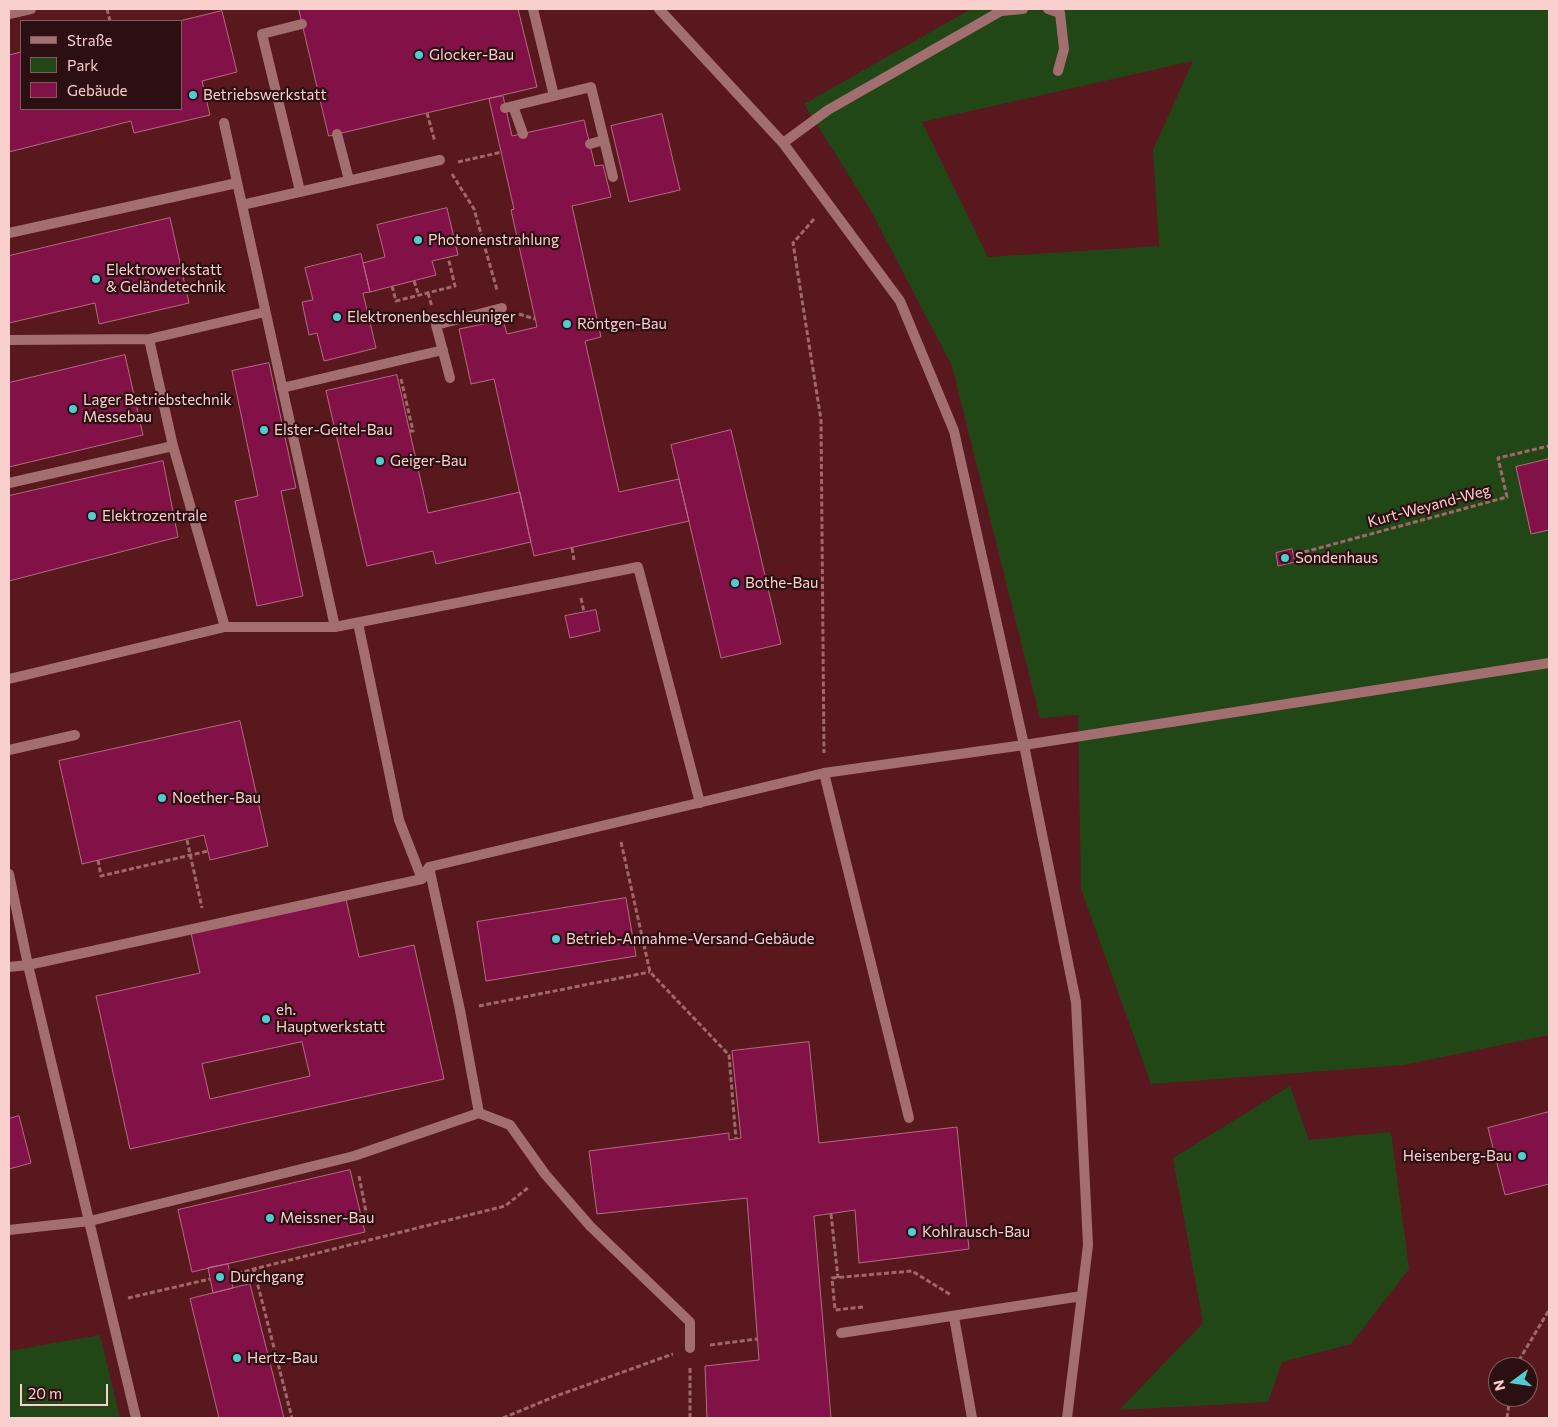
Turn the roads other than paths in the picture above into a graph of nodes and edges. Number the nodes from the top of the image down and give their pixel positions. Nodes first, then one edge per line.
1 (31, 9) edge
2 (533, 9) edge
3 (659, 9) edge
4 (1023, 9) edge
5 (1048, 9) edge
6 (9, 14) edge
7 (302, 24) dead end
8 (1058, 71) dead end
9 (554, 96) junction
10 (224, 123) dead end
11 (337, 134) dead end
12 (523, 134) dead end
13 (604, 140) junction
14 (783, 143) junction
15 (590, 144) dead end
16 (440, 160) dead end
17 (613, 178) dead end
18 (348, 180) junction
19 (237, 183) junction
20 (300, 191) junction
21 (242, 205) junction
22 (9, 233) edge
23 (502, 308) road end
24 (265, 312) junction
25 (149, 339) junction
26 (9, 340) edge
27 (443, 350) junction
28 (450, 378) dead end
29 (282, 388) junction
30 (173, 446) junction
31 (9, 483) edge
32 (358, 623) junction
33 (225, 627) junction
34 (336, 628) junction
35 (1549, 662) edge
36 (9, 679) edge
37 (75, 735) dead end
38 (1024, 745) junction
39 (9, 750) edge
40 (824, 773) junction
41 (700, 803) junction
42 (428, 867) junction
43 (9, 874) edge
44 (422, 879) junction
45 (28, 964) junction
46 (9, 967) edge
47 (479, 1113) junction
48 (909, 1118) dead end
49 (90, 1221) junction
50 (9, 1230) edge
51 (1082, 1296) junction
52 (954, 1316) junction
53 (842, 1333) dead end
54 (690, 1348) road end
55 (136, 1418) edge
56 (972, 1418) edge
57 (1067, 1418) edge

1 - 6 street
2 - 9 street
3 - 14 street
4 - 14 street
5 - 8 street
7 - 20 street
9 - 12 street
9 - 13 street
10 - 19 street
11 - 18 street
13 - 15 street
13 - 17 street
14 - 38 street
16 - 18 street
18 - 20 street
19 - 21 street
19 - 22 street
20 - 21 street
21 - 24 street
23 - 27 street
24 - 25 street
24 - 29 street
25 - 26 street
25 - 30 street
27 - 28 street
27 - 29 street
29 - 34 street
30 - 31 street
30 - 33 street
32 - 34 street
32 - 41 street
32 - 44 street
33 - 34 street
33 - 36 street
35 - 38 street
37 - 39 street
38 - 40 street
38 - 51 street
40 - 41 street
40 - 48 street
41 - 42 street
42 - 44 street
42 - 47 street
43 - 45 street
44 - 45 street
45 - 46 street
45 - 49 street
47 - 49 street
47 - 54 street
49 - 50 street
49 - 55 street
51 - 52 street
51 - 57 street
52 - 53 street
52 - 56 street

